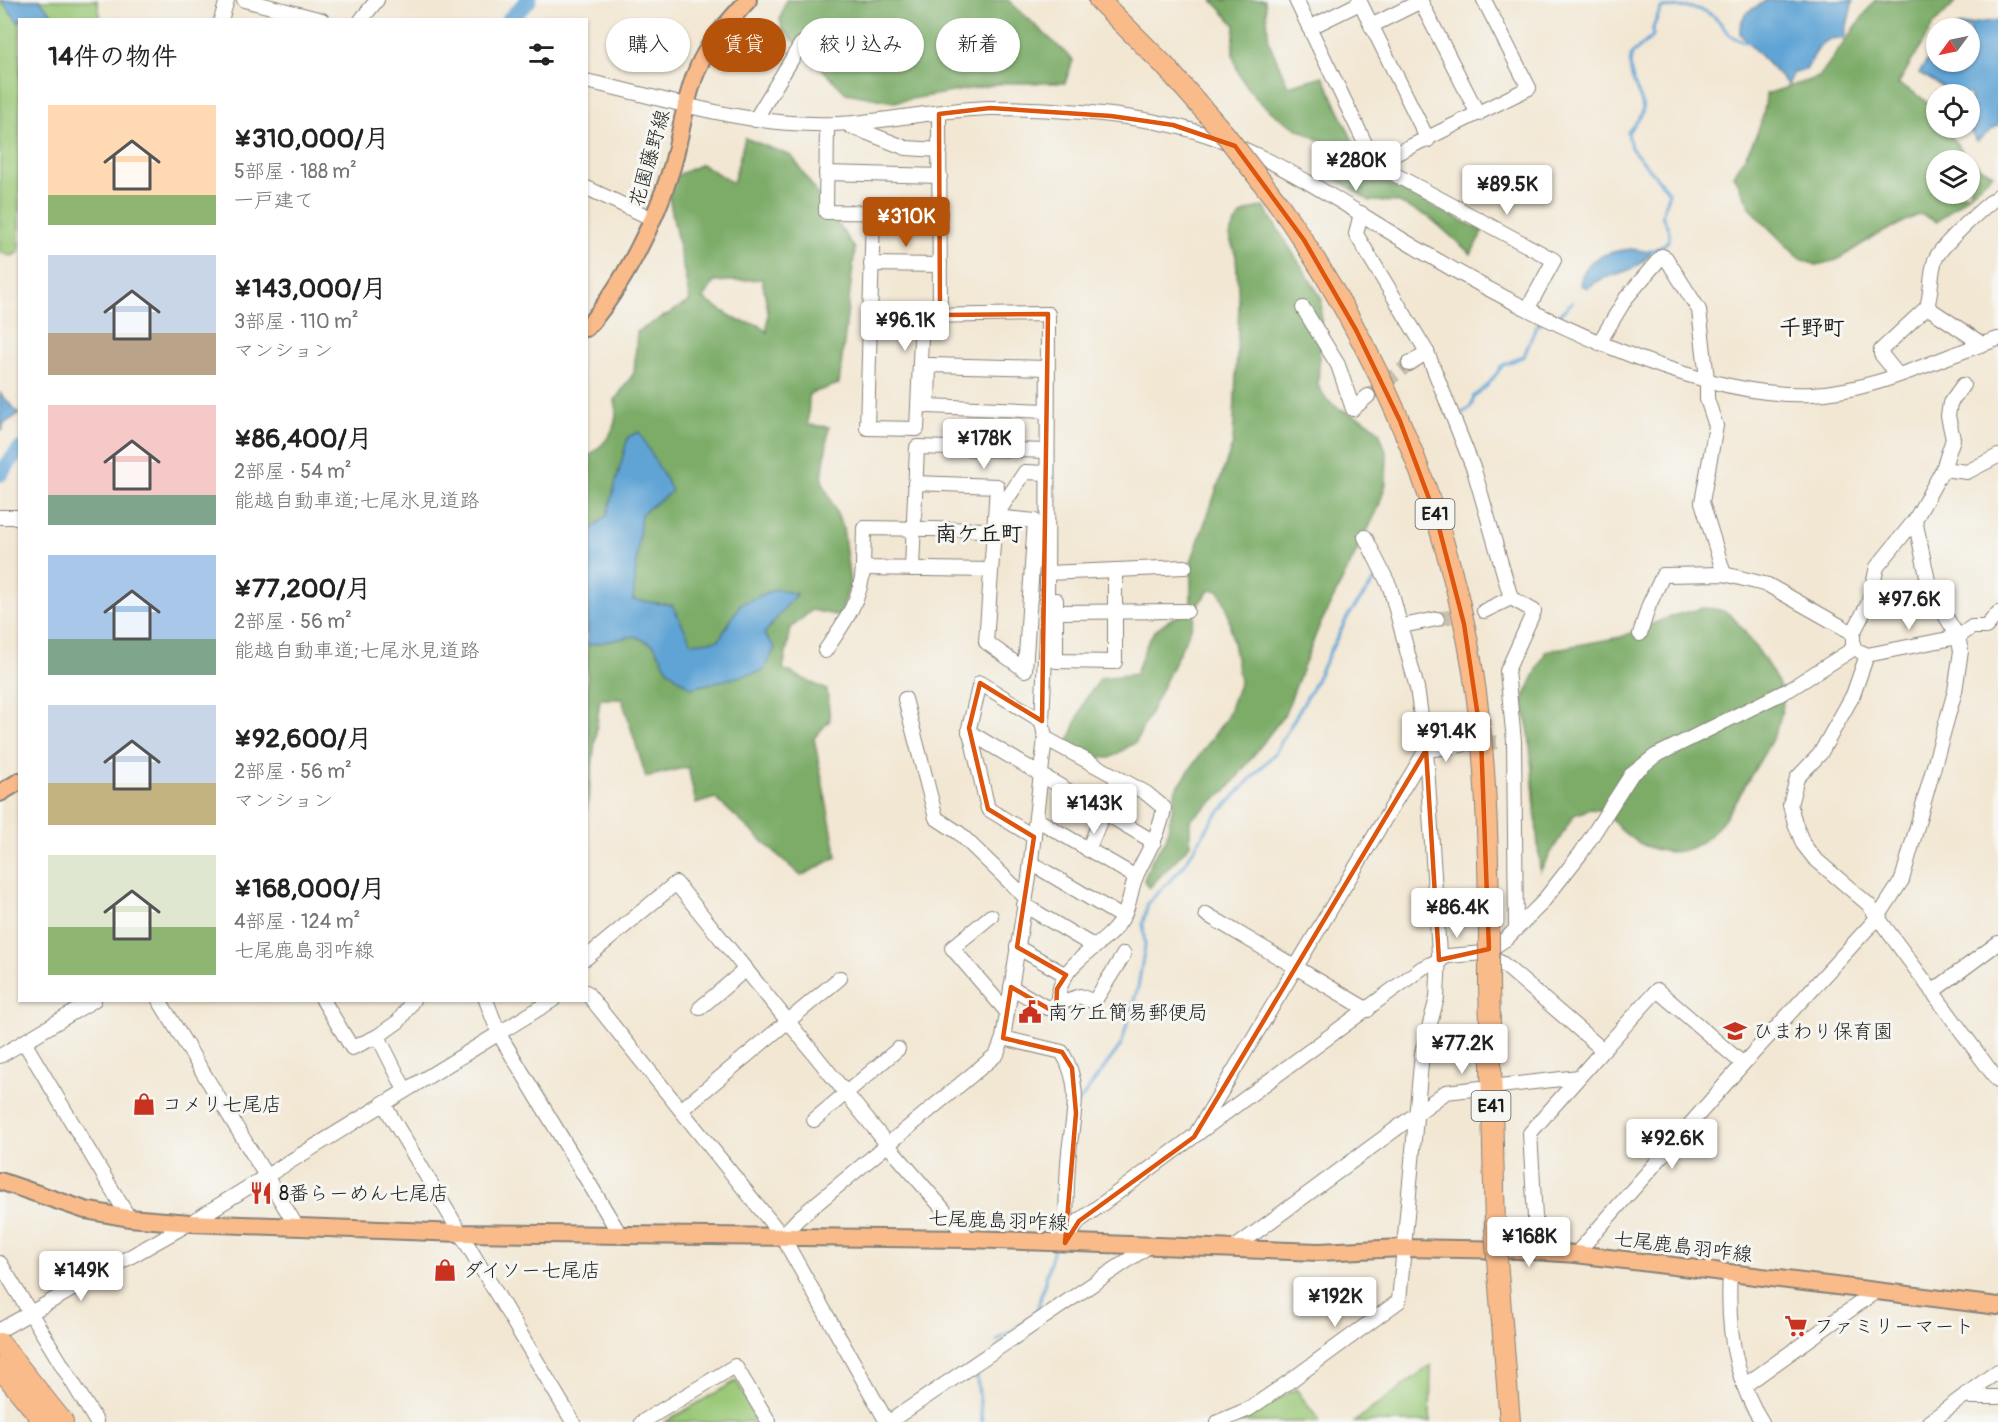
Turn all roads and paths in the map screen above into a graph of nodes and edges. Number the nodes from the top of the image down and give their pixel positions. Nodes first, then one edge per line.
1 (227, 0) edge
2 (244, 0) edge
3 (377, 0) edge
4 (748, 0) edge
5 (1099, 0) edge
6 (1296, 0) edge
7 (1420, 0) edge
8 (1484, 0) edge
9 (1359, 1) edge
10 (222, 18) edge
11 (314, 18) edge
12 (363, 18) edge
13 (1371, 26) junction
14 (1309, 28) junction
15 (798, 49) edge
16 (588, 81) edge
17 (686, 104) junction
18 (939, 114) junction
19 (1478, 114) junction
20 (756, 120) junction
21 (827, 124) junction
22 (848, 125) junction
23 (1428, 140) junction
24 (939, 150) junction
25 (1375, 164) junction
26 (826, 173) junction
27 (939, 176) junction
28 (588, 188) edge
29 (1998, 196) edge
30 (873, 213) junction
31 (940, 213) junction
32 (1361, 213) junction
33 (653, 219) junction
34 (872, 264) junction
35 (940, 265) junction
36 (1927, 307) junction
37 (1303, 308) dead end
38 (1528, 308) junction
39 (870, 315) junction
40 (940, 315) junction
41 (922, 316) junction
42 (588, 326) edge
43 (1998, 339) edge
44 (1599, 342) junction
45 (1982, 344) junction
46 (1427, 352) junction
47 (1409, 364) tunnel mouth
48 (1047, 368) junction
49 (1898, 375) junction
50 (1707, 379) junction
51 (1963, 385) dead end
52 (1368, 396) tunnel mouth
53 (1047, 411) junction
54 (1047, 450) junction
55 (1998, 456) edge
56 (1943, 469) junction
57 (1047, 473) junction
58 (915, 483) junction
59 (997, 486) junction
60 (1014, 488) junction
61 (0, 517) edge
62 (18, 517) edge
63 (1915, 520) junction
64 (995, 523) junction
65 (913, 528) junction
66 (1365, 537) dead end
67 (863, 567) junction
68 (1185, 567) dead end
69 (912, 569) junction
70 (991, 570) junction
71 (1115, 570) junction
72 (1051, 573) junction
73 (1724, 573) junction
74 (1511, 598) junction
75 (1115, 611) junction
76 (1187, 611) dead end
77 (1484, 611) tunnel mouth
78 (1056, 612) junction
79 (1998, 613) edge
80 (1437, 619) tunnel mouth
81 (1402, 626) junction
82 (1853, 633) junction
83 (1640, 634) dead end
84 (1958, 637) junction
85 (1853, 649) junction
86 (825, 651) dead end
87 (1867, 655) junction
88 (905, 699) dead end
89 (1042, 721) junction
90 (969, 732) junction
91 (1045, 738) junction
92 (1514, 741) junction
93 (1499, 742) tunnel mouth
94 (1462, 745) tunnel mouth
95 (1426, 750) junction
96 (1041, 773) junction
97 (1118, 778) junction
98 (18, 782) edge
99 (0, 793) edge
100 (1103, 811) junction
101 (1036, 819) junction
102 (1034, 837) junction
103 (1154, 842) junction
104 (1088, 850) junction
105 (1031, 864) junction
106 (1136, 877) junction
107 (1025, 901) junction
108 (1206, 914) dead end
109 (992, 916) dead end
110 (1122, 917) junction
111 (1878, 917) junction
112 (1516, 928) junction
113 (1998, 943) edge
114 (1017, 946) junction
115 (1095, 947) junction
116 (1484, 953) junction
117 (1124, 954) dead end
118 (588, 956) edge
119 (1439, 960) junction
120 (746, 969) junction
121 (1295, 969) junction
122 (1066, 975) junction
123 (840, 978) dead end
124 (1011, 987) junction
125 (1932, 993) junction
126 (588, 994) edge
127 (91, 1002) edge
128 (160, 1002) edge
129 (324, 1002) edge
130 (412, 1002) edge
131 (487, 1002) edge
132 (550, 1002) edge
133 (1057, 1004) junction
134 (700, 1008) dead end
135 (1368, 1010) junction
136 (1007, 1012) junction
137 (788, 1021) junction
138 (499, 1034) junction
139 (378, 1036) junction
140 (1003, 1038) junction
141 (24, 1042) junction
142 (898, 1049) dead end
143 (1603, 1050) junction
144 (0, 1056) edge
145 (1743, 1064) junction
146 (1579, 1077) junction
147 (1998, 1081) edge
148 (1500, 1086) dead end
149 (1481, 1088) dead end
150 (405, 1090) junction
151 (846, 1093) junction
152 (383, 1103) junction
153 (681, 1110) junction
154 (1416, 1114) junction
155 (814, 1120) dead end
156 (1194, 1137) junction
157 (887, 1144) junction
158 (264, 1177) junction
159 (0, 1181) edge
160 (129, 1218) junction
161 (190, 1223) junction
162 (297, 1227) junction
163 (460, 1233) junction
164 (619, 1233) junction
165 (782, 1236) junction
166 (969, 1239) junction
167 (1059, 1242) junction
168 (1149, 1246) junction
169 (1402, 1248) junction
170 (1233, 1249) junction
171 (1537, 1251) junction
172 (1576, 1254) junction
173 (0, 1263) edge
174 (1730, 1274) junction
175 (1875, 1292) junction
176 (1998, 1306) edge
177 (30, 1313) junction
178 (0, 1330) edge
179 (0, 1343) edge
180 (0, 1368) edge
181 (1998, 1371) edge
182 (1744, 1386) junction
183 (1966, 1394) junction
184 (1998, 1397) edge
185 (96, 1420) dead end
186 (44, 1422) edge
187 (63, 1422) edge
188 (573, 1422) edge
189 (642, 1422) edge
190 (769, 1422) edge
191 (888, 1422) edge
192 (1218, 1422) edge
193 (1510, 1422) edge
194 (1762, 1422) edge
195 (1929, 1422) edge

1 - 10 street
2 - 11 street
3 - 12 street
4 - 17 main road, 花園藤野線
5 - 193 highway, E41, bridge
6 - 14 street
7 - 13 street
7 - 19 street
8 - 19 street
9 - 13 street
9 - 14 street
13 - 23 street
14 - 25 street
15 - 20 street
16 - 17 street
17 - 20 street
17 - 33 main road, 花園藤野線
18 - 22 street
18 - 24 street
18 - 32 street
19 - 23 street
20 - 21 street
21 - 22 street
21 - 26 street
22 - 24 street
23 - 25 street
24 - 27 street
25 - 38 street
26 - 27 street
26 - 30 street
27 - 31 street
28 - 33 street
29 - 36 street
30 - 31 street
30 - 34 street
31 - 35 street
32 - 38 street
32 - 46 street
33 - 42 main road, 花園藤野線
34 - 35 street
34 - 39 street
35 - 40 street
36 - 45 street
36 - 49 street
37 - 52 street
38 - 44 street
39 - 41 street
39 - 41 street
40 - 41 street
40 - 48 street
43 - 45 street
44 - 50 street
44 - 50 street
45 - 49 street
46 - 47 street
46 - 74 street
48 - 53 street
48 - 53 street
49 - 50 street
50 - 73 street
51 - 56 street
53 - 54 street
54 - 57 street
54 - 58 street
55 - 56 street
56 - 63 street
57 - 60 street
57 - 72 street
58 - 59 street
58 - 65 street
59 - 60 street
59 - 64 street
60 - 64 street
61 - 62 street
63 - 82 street
63 - 84 street
64 - 65 street
64 - 70 street
64 - 70 street
65 - 67 street
65 - 69 street
66 - 81 street
67 - 69 street
67 - 86 street
68 - 71 street
69 - 70 street
71 - 72 street
71 - 75 street
72 - 78 street
72 - 89 street
73 - 82 street
73 - 83 street
74 - 77 street
74 - 92 street
75 - 76 street
75 - 78 street
75 - 78 street
79 - 84 street
80 - 81 street
81 - 95 street
82 - 85 street
84 - 87 street
84 - 111 street
85 - 87 street
85 - 112 street
87 - 111 street
88 - 107 street
89 - 90 street
89 - 91 street
90 - 96 street
90 - 102 street
91 - 96 street
91 - 97 street
92 - 93 street
92 - 112 street
94 - 95 street
95 - 119 street
95 - 121 street
96 - 100 street
96 - 101 street
97 - 100 street
97 - 103 street
98 - 99 main road
100 - 103 street
100 - 104 street
101 - 102 street
101 - 104 street
102 - 105 street
103 - 106 street
104 - 106 street
105 - 107 street
105 - 110 street
106 - 110 street
107 - 114 street
107 - 115 street
108 - 121 street
109 - 136 street
110 - 115 street
111 - 125 street
111 - 145 street
112 - 116 street
113 - 125 street
114 - 122 street
114 - 124 street
115 - 122 street
116 - 119 street
116 - 143 street
117 - 133 street
118 - 120 street
119 - 135 street
119 - 154 street
120 - 134 street
120 - 137 street
121 - 135 street
121 - 156 street
122 - 133 street
123 - 137 street
124 - 133 street
124 - 136 street
125 - 147 street
126 - 153 street
127 - 141 street
128 - 158 street
129 - 139 street
130 - 139 street
131 - 138 street
132 - 138 street
135 - 156 street
136 - 140 street
137 - 151 street
137 - 153 street
138 - 150 street
138 - 164 street
139 - 150 street
140 - 157 street
140 - 167 street
141 - 144 street
141 - 160 street
142 - 151 street
143 - 145 street
143 - 146 street
145 - 172 street
146 - 148 street
146 - 171 street
149 - 154 street
150 - 152 street
151 - 155 street
151 - 157 street
152 - 158 street
152 - 163 street
153 - 165 street
154 - 169 street
154 - 170 street
156 - 167 street
157 - 165 street
157 - 166 street
158 - 161 street
158 - 162 street
159 - 160 main road, 七尾鹿島羽咋線
160 - 161 main road, 七尾鹿島羽咋線
161 - 162 main road, 七尾鹿島羽咋線
161 - 177 street
162 - 163 main road, 七尾鹿島羽咋線
163 - 164 main road, 七尾鹿島羽咋線
163 - 188 street
164 - 165 main road, 七尾鹿島羽咋線
165 - 166 main road, 七尾鹿島羽咋線
165 - 191 street
166 - 167 main road, 七尾鹿島羽咋線
167 - 168 main road, 七尾鹿島羽咋線
168 - 170 main road, 七尾鹿島羽咋線
168 - 191 street
169 - 170 main road, 七尾鹿島羽咋線
169 - 171 main road, 七尾鹿島羽咋線
169 - 192 street
171 - 172 main road, 七尾鹿島羽咋線
172 - 174 main road, 七尾鹿島羽咋線
173 - 177 street
174 - 175 main road, 七尾鹿島羽咋線
174 - 182 street
175 - 176 main road, 七尾鹿島羽咋線
175 - 182 street
177 - 178 street
177 - 185 street
179 - 187 highway
180 - 186 highway
181 - 183 street
182 - 194 street
183 - 184 street
183 - 195 street
189 - 190 street

